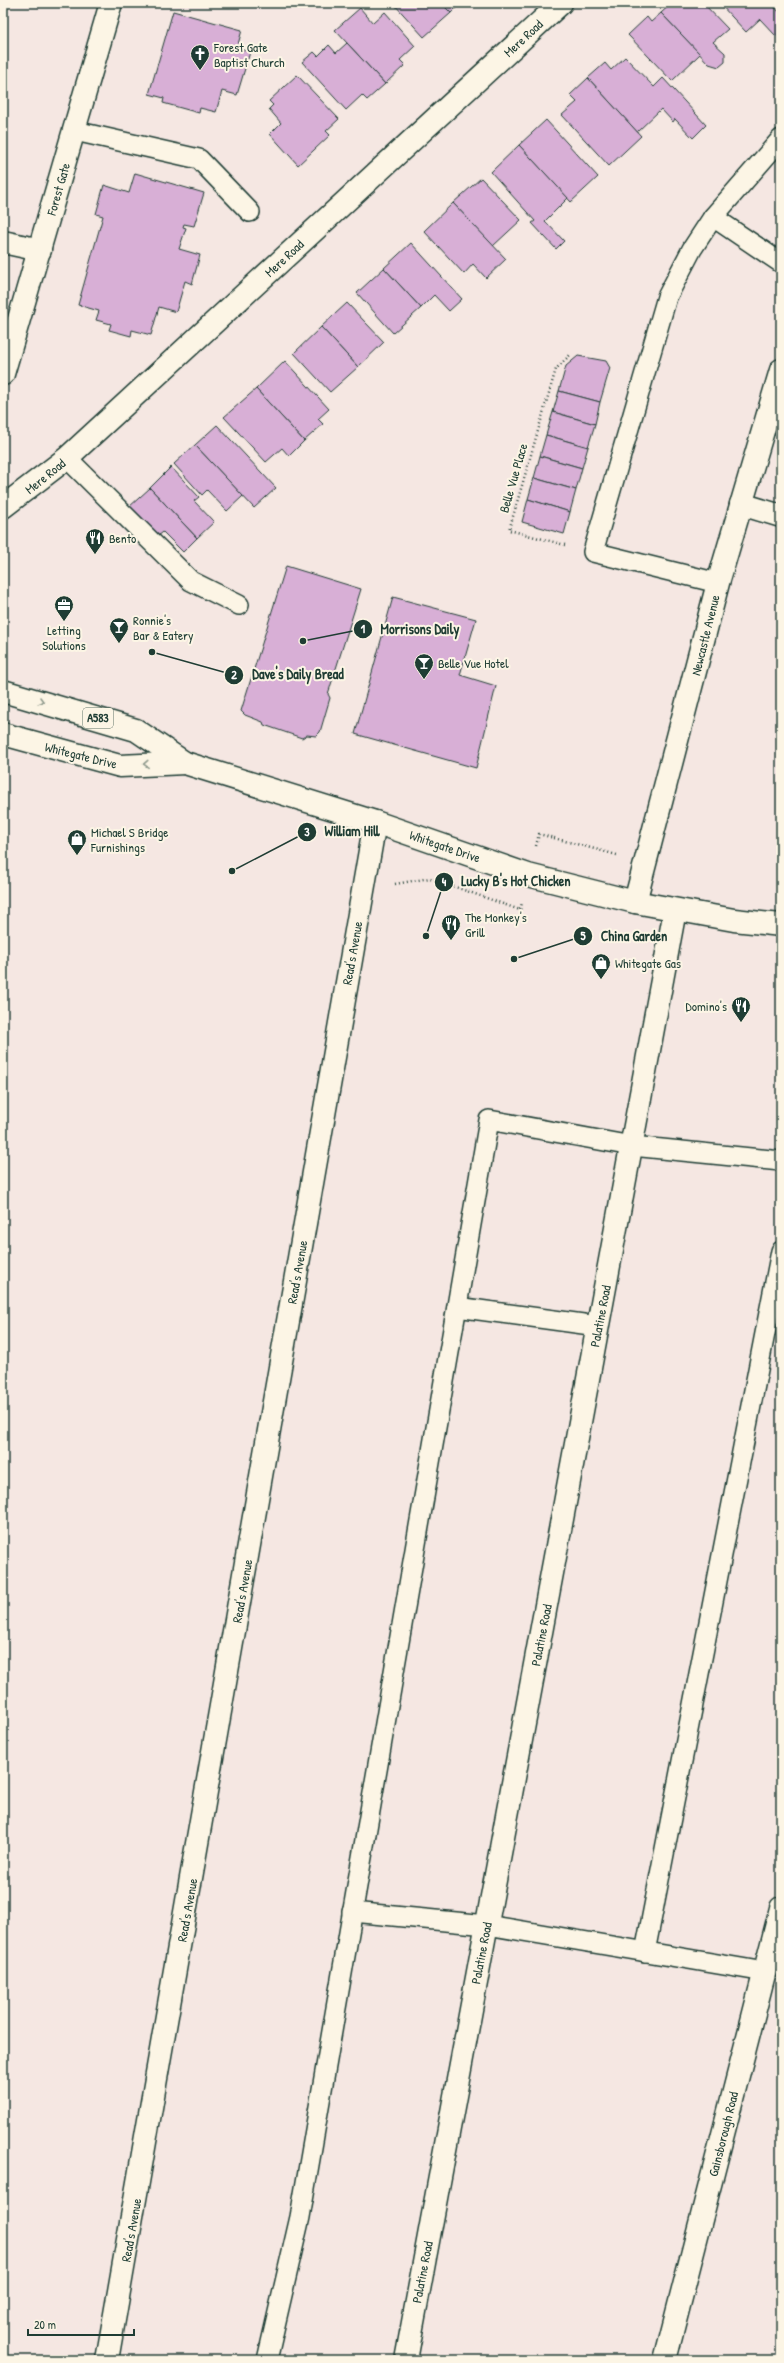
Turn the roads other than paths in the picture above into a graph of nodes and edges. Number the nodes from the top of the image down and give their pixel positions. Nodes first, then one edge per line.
1 (111, 3) edge
2 (561, 3) edge
3 (75, 131) junction
4 (781, 139) edge
5 (250, 212) dead end
6 (713, 217) junction
7 (3, 242) edge
8 (40, 250) junction
9 (781, 264) edge
10 (781, 370) edge
11 (3, 374) edge
12 (67, 458) junction
13 (741, 504) junction
14 (3, 507) edge
15 (781, 516) edge
16 (718, 583) junction
17 (239, 605) dead end
18 (3, 691) edge
19 (3, 734) edge
20 (185, 763) junction
21 (375, 822) junction
22 (635, 902) junction
23 (675, 910) junction
24 (781, 925) edge
25 (632, 1146) junction
26 (781, 1161) edge
27 (781, 1251) edge
28 (457, 1307) junction
29 (598, 1326) junction
30 (781, 1908) edge
31 (352, 1912) junction
32 (487, 1925) junction
33 (645, 1952) junction
34 (765, 1972) junction
35 (107, 2360) edge
36 (267, 2360) edge
37 (406, 2360) edge
38 (665, 2360) edge

1 - 3 street, Forest Gate
2 - 12 street, Mere Road
3 - 5 lane
3 - 8 street, Forest Gate
4 - 6 lane
6 - 9 lane
6 - 16 lane
7 - 8 street
8 - 11 street, Forest Gate
10 - 13 street, Newcastle Avenue
12 - 14 street, Mere Road
12 - 17 lane
13 - 15 street
13 - 16 street, Newcastle Avenue
16 - 22 street, Newcastle Avenue
18 -> 20 street, Whitegate Drive / A583
20 -> 19 street, Whitegate Drive / A583
20 - 21 street, Whitegate Drive / A583
21 - 22 street, Whitegate Drive / A583
21 - 35 street, Read's Avenue
22 - 23 street, Whitegate Drive / A583
23 - 24 street, Whitegate Drive / A583
23 - 25 street, Palatine Road
25 - 26 lane
25 - 28 lane
25 - 29 street, Palatine Road
27 - 33 lane
28 - 29 lane
28 - 31 lane
29 - 32 street, Palatine Road
30 - 34 street, Gainsborough Road
31 - 32 lane
31 - 36 lane
32 - 33 lane
32 - 37 street, Palatine Road
33 - 34 lane
34 - 38 street, Gainsborough Road

